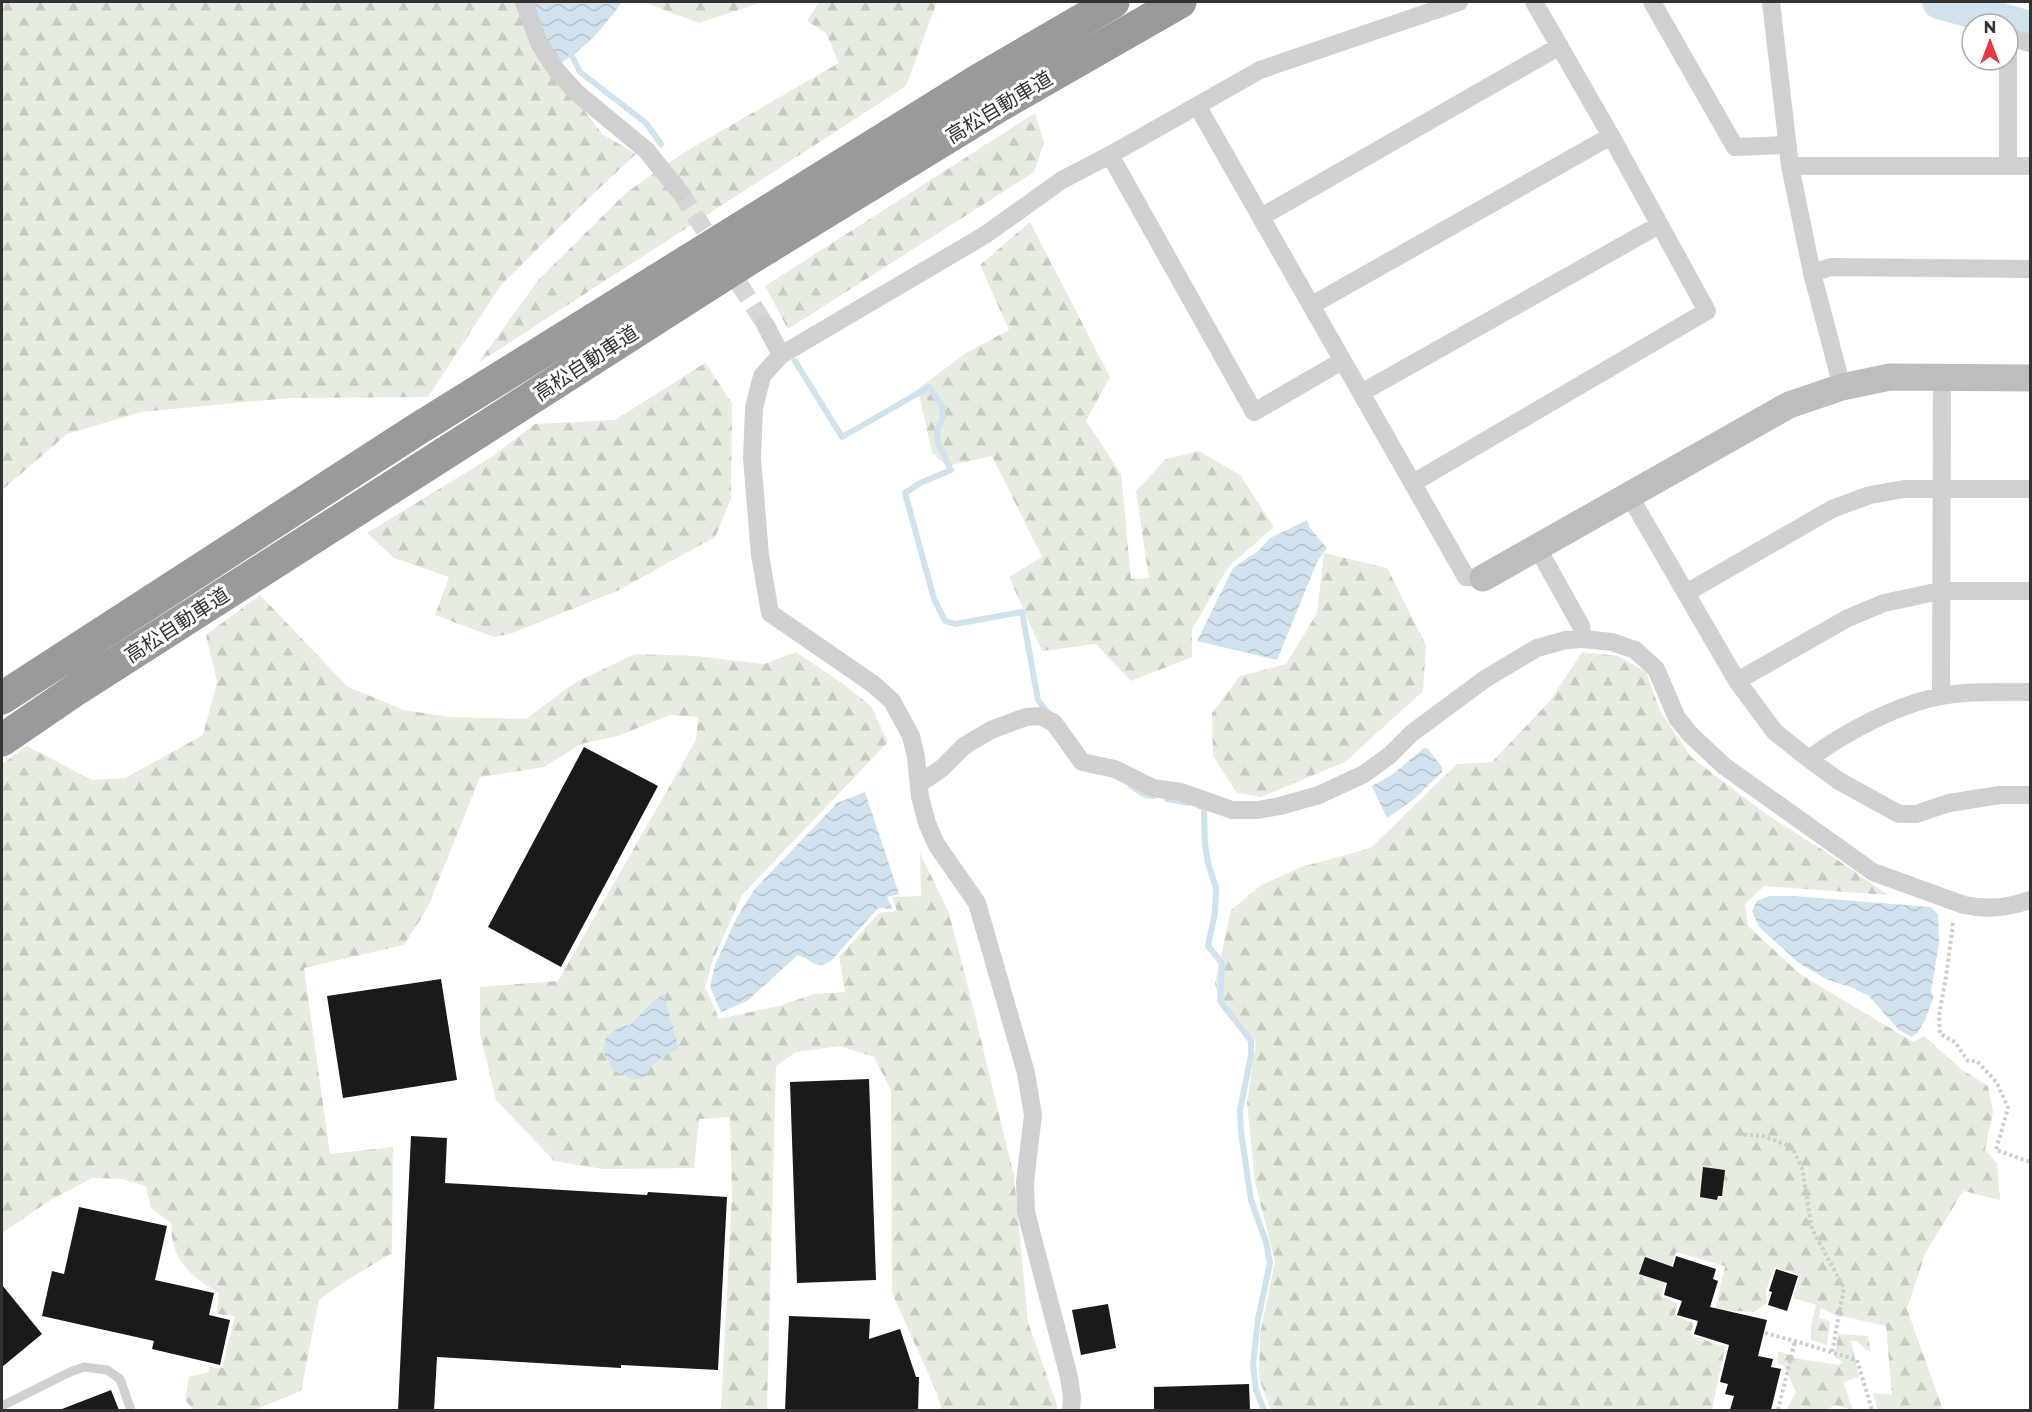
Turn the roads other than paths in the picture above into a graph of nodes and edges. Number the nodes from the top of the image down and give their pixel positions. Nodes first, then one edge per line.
1 (524, 2) edge
2 (1113, 2) edge
3 (1180, 2) edge
4 (1459, 2) edge
5 (1534, 2) edge
6 (1652, 2) edge
7 (1771, 2) edge
8 (2031, 43) edge
9 (1560, 46) junction
10 (1198, 107) junction
11 (1611, 136) junction
12 (1788, 145) junction
13 (1110, 156) junction
14 (2008, 165) junction
15 (1791, 166) junction
16 (2031, 166) edge
17 (680, 192) tunnel mouth
18 (1261, 217) junction
19 (1659, 225) junction
20 (2031, 269) edge
21 (1812, 273) junction
22 (1312, 305) junction
23 (765, 324) tunnel mouth
24 (781, 355) junction
25 (1342, 361) junction
26 (1942, 377) junction
27 (2031, 378) edge
28 (1842, 387) junction
29 (1361, 393) junction
30 (1413, 483) junction
31 (1941, 488) junction
32 (2031, 489) edge
33 (1629, 495) junction
34 (1537, 547) junction
35 (1483, 578) joint
36 (1940, 591) junction
37 (2031, 591) edge
38 (1686, 593) junction
39 (1582, 639) junction
40 (1737, 681) junction
41 (2031, 692) edge
42 (1941, 696) junction
43 (2, 698) edge
44 (2, 740) edge
45 (1809, 759) junction
46 (920, 784) junction
47 (2031, 795) edge
48 (2031, 900) edge
49 (2, 1406) edge
50 (131, 1410) edge
51 (1071, 1410) edge

1 - 17 street
2 - 43 highway, 高松自動車道
3 - 44 highway, 高松自動車道
4 - 10 street
5 - 9 street
6 - 12 street
7 - 12 street
8 - 14 street
9 - 11 street
9 - 18 street
10 - 13 street
10 - 18 street
11 - 19 street
11 - 22 street
12 - 15 street
13 - 24 street
13 - 25 street
14 - 15 street
14 - 16 street
15 - 21 street
18 - 22 street
19 - 29 street
19 - 30 street
20 - 21 street
21 - 28 street
22 - 25 street
23 - 24 street
24 - 46 street
25 - 29 street
26 - 27 street
26 - 28 street
26 - 31 street
28 - 33 street
29 - 30 street
30 - 35 street
31 - 32 street
31 - 36 street
31 - 38 street
33 - 34 street
33 - 38 street
34 - 35 street
34 - 39 street
36 - 37 street
36 - 40 street
36 - 42 street
38 - 40 street
39 - 46 street
39 - 48 street
40 - 45 street
41 - 42 street
42 - 45 street
45 - 47 street
46 - 51 street
49 - 50 lane

